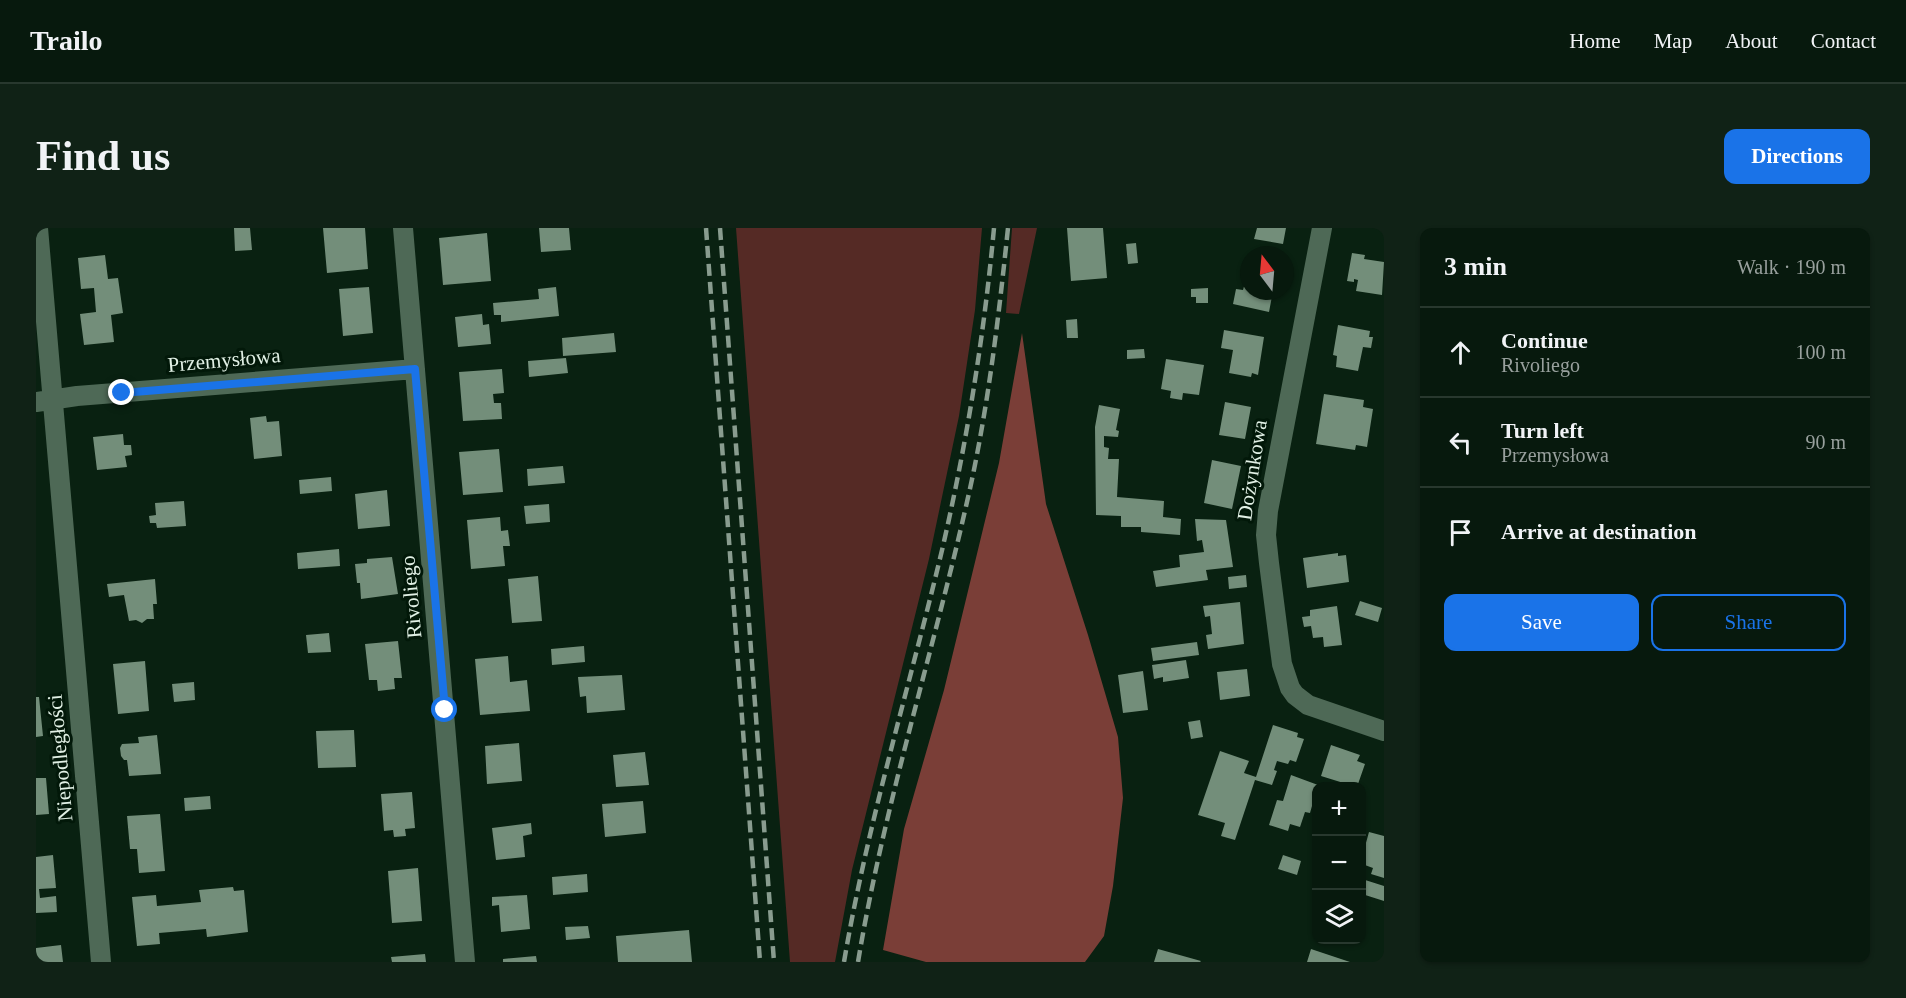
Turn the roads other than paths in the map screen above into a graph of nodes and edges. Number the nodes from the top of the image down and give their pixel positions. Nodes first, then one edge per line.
1 (38, 228) edge
2 (403, 228) edge
3 (1322, 228) edge
4 (415, 369) junction
5 (45, 401) edge
6 (1384, 731) edge
7 (101, 962) edge
8 (465, 962) edge

1 - 5 street, Niepodległości
2 - 4 street, Rivoliego
3 - 6 street, Dożynkowa
4 - 5 street, Przemysłowa
4 - 8 street, Rivoliego
5 - 7 street, Niepodległości

